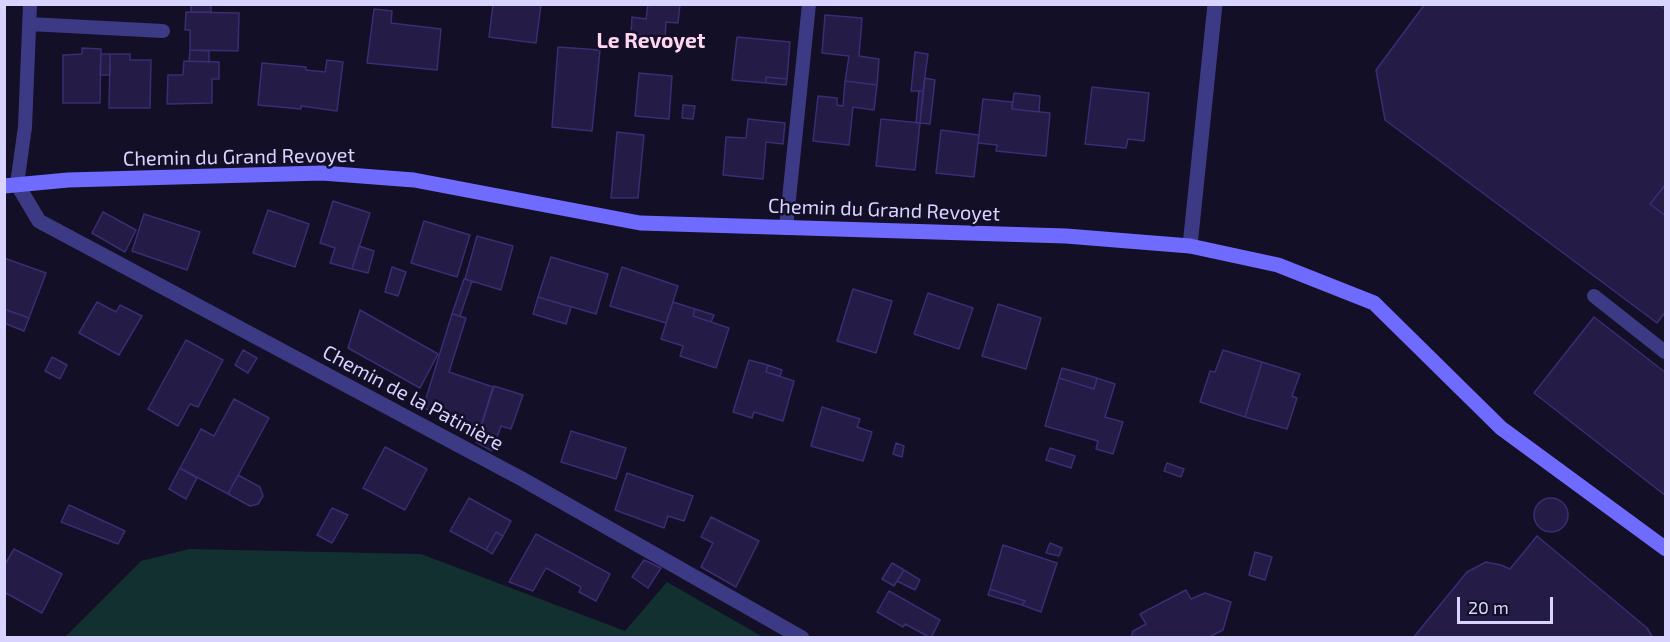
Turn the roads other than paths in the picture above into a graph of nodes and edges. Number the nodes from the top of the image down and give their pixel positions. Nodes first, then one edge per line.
1 (30, 4) edge
2 (809, 4) edge
3 (1215, 4) edge
4 (29, 24) junction
5 (163, 31) dead end
6 (11, 185) edge
7 (786, 228) junction
8 (1190, 246) junction
9 (1594, 296) dead end
10 (1665, 352) edge
11 (1665, 549) edge
12 (802, 638) edge

1 - 4 lane
2 - 7 lane
3 - 8 street
4 - 5 lane
4 - 6 lane
6 - 7 street, Chemin du Grand Revoyet
6 - 12 street, Chemin de la Patinière
7 - 8 street, Chemin du Grand Revoyet
8 - 11 street, Chemin du Grand Revoyet
9 - 10 lane

